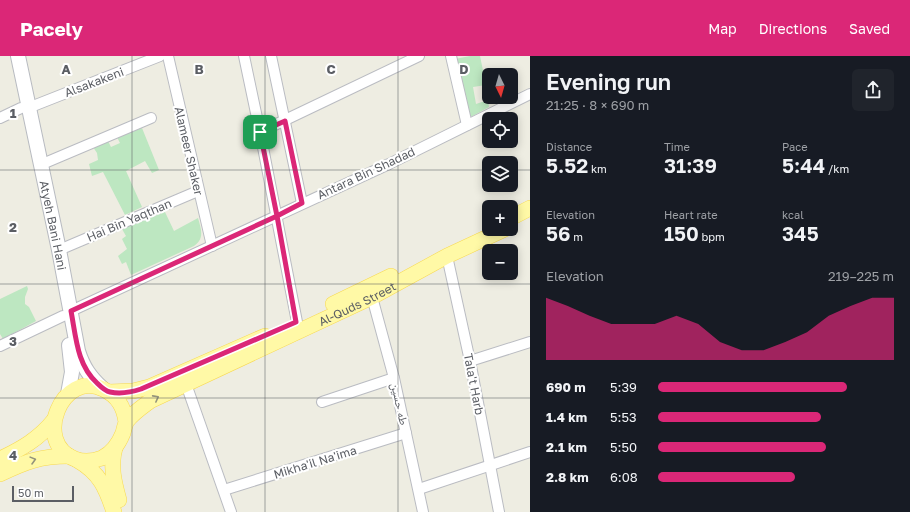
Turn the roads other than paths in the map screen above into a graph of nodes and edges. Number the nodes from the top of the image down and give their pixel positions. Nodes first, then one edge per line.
1 (10, 56) edge
2 (18, 56) edge
3 (160, 56) edge
4 (168, 56) edge
5 (244, 56) edge
6 (271, 56) edge
7 (419, 56) edge
8 (451, 56) edge
9 (530, 94) edge
10 (25, 108) junction
11 (0, 118) edge
12 (151, 118) dead end
13 (285, 121) junction
14 (466, 125) junction
15 (260, 132) junction
16 (40, 165) junction
17 (198, 190) junction
18 (302, 203) junction
19 (530, 208) edge
20 (518, 214) edge
21 (277, 216) junction
22 (530, 218) edge
23 (518, 223) edge
24 (482, 231) edge
25 (490, 236) edge
26 (212, 246) junction
27 (59, 250) junction
28 (447, 256) junction
29 (372, 297) junction
30 (67, 314) junction
31 (296, 322) junction
32 (530, 342) edge
33 (0, 346) edge
34 (470, 361) junction
35 (394, 378) junction
36 (186, 384) junction
37 (106, 390) junction
38 (68, 394) junction
39 (322, 402) dead end
40 (54, 420) junction
41 (126, 422) junction
42 (406, 433) junction
43 (114, 448) junction
44 (530, 452) edge
45 (73, 458) junction
46 (0, 459) edge
47 (490, 465) junction
48 (0, 474) edge
49 (419, 489) junction
50 (224, 490) junction
51 (114, 512) edge
52 (123, 512) edge
53 (232, 512) edge
54 (423, 512) edge
55 (499, 512) edge

1 - 10 main road
2 - 10 main road, Atyeh Bani Hani
3 - 10 street, Alsakakeni
4 - 17 street, Alameer Shaker
5 - 15 street
6 - 13 street
7 - 13 street
8 - 14 street
9 - 14 street, Antara Bin Shadad
10 - 11 street, Alsakakeni
10 - 16 main road, Atyeh Bani Hani
10 - 30 main road
12 - 16 street
13 - 15 street
13 - 18 street
14 - 18 street, Antara Bin Shadad
15 - 21 street
16 - 27 main road, Atyeh Bani Hani
17 - 26 street, Alameer Shaker
17 - 27 street, Hai Bin Yaqthan
18 - 21 street, Antara Bin Shadad
19 - 20 main road
21 - 26 street, Antara Bin Shadad
21 - 31 street
22 - 23 main road
24 - 31 main road
25 - 28 main road, Al-Quds Street
26 - 30 street, Antara Bin Shadad
27 - 30 main road, Atyeh Bani Hani
28 - 29 main road, Al-Quds Street
28 - 34 street, Tala't Harb
29 - 35 street, طه حسين
29 - 36 main road, Al-Quds Street
30 - 33 street, Antara Bin Shadad
30 - 37 main road, Atyeh Bani Hani
30 - 38 main road
31 - 37 main road
32 - 34 street
34 - 47 street, Tala't Harb
35 - 39 street
35 - 42 street, طه حسين
41 -> 36 main road, Al-Quds Street
36 - 50 street
37 - 38 main road
37 - 41 main road
38 - 40 main road
40 - 45 main road
40 - 46 main road
41 - 43 main road
42 - 49 street, طه حسين
42 - 50 street, Mikha'il Na'ima
43 - 45 main road
43 - 52 main road
44 - 47 street
48 -> 45 main road
45 - 51 main road
47 - 49 street
47 - 55 street, Tala't Harb
49 - 54 street, طه حسين
50 - 53 street

